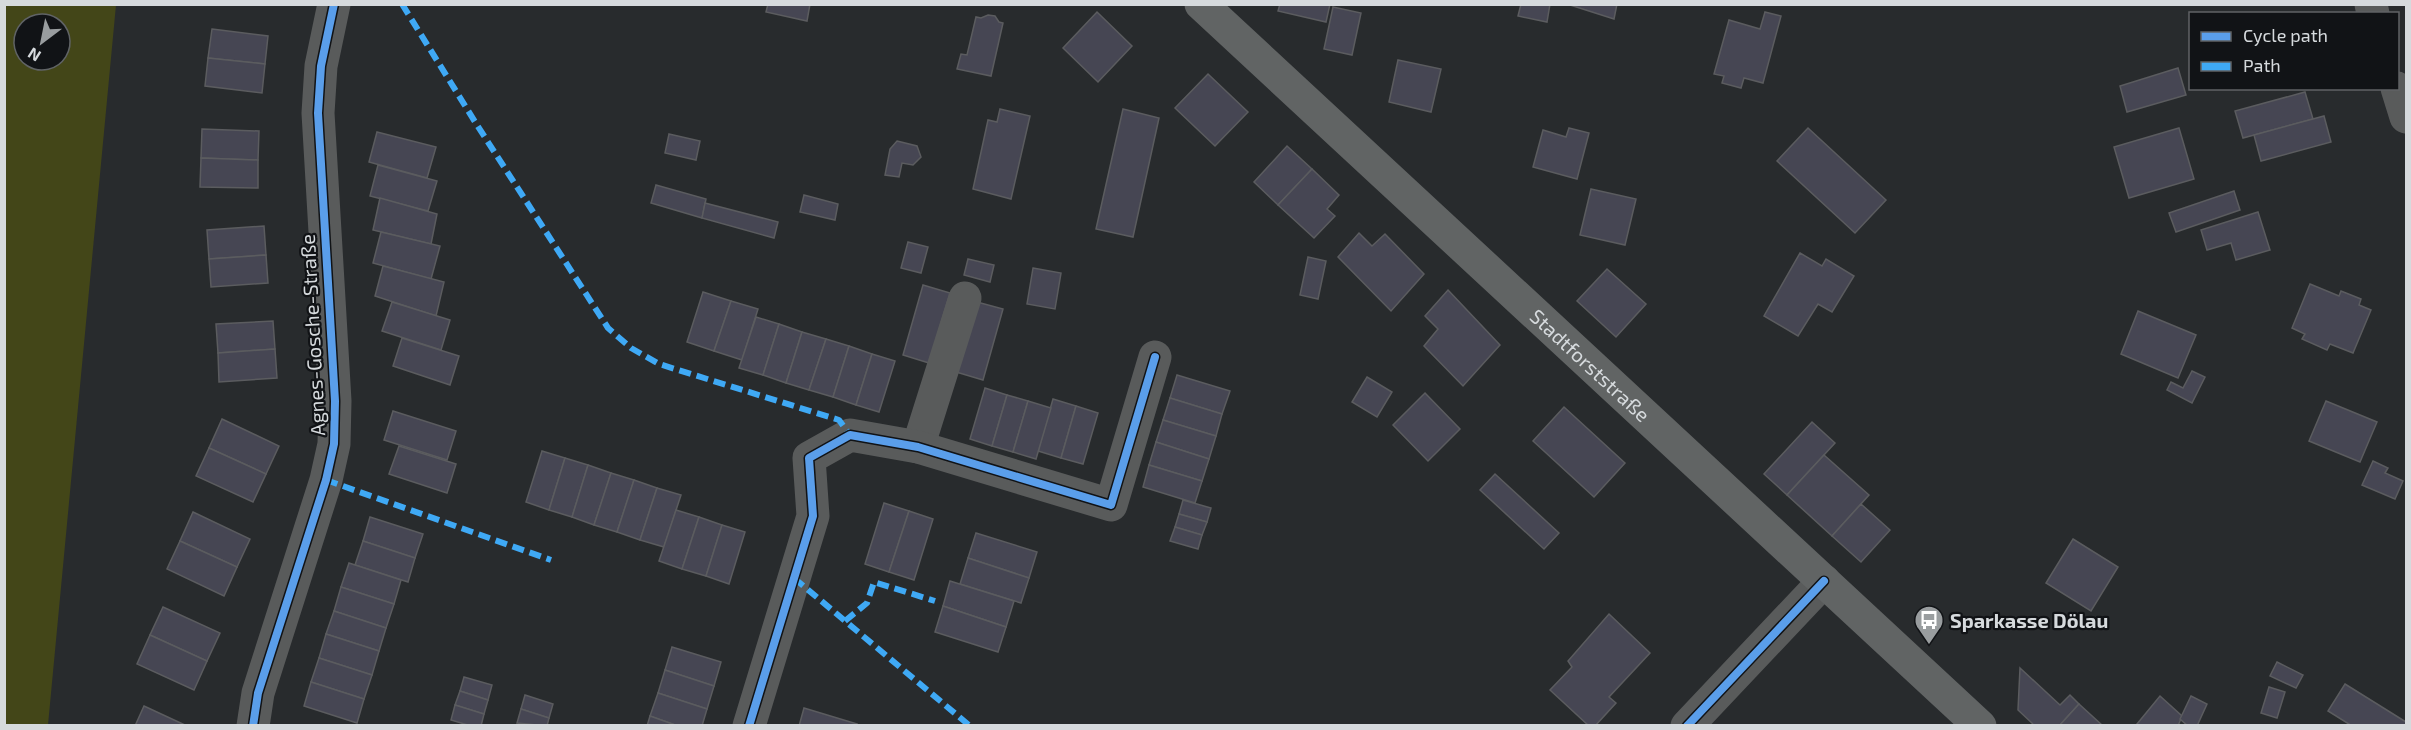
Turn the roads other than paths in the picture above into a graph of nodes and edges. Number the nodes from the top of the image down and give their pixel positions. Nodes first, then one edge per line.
1 (334, 4) edge
2 (1201, 4) edge
3 (2398, 90) edge
4 (2406, 117) edge
5 (965, 298) dead end
6 (1155, 357) dead end
7 (918, 447) junction
8 (1824, 581) junction
9 (253, 726) edge
10 (749, 726) edge
11 (1687, 726) edge
12 (1980, 726) edge

1 - 9 street, Agnes-Gosche-Straße
2 - 8 main road, Stadtforststraße
3 - 4 street
5 - 7 street
6 - 7 street
7 - 10 street
8 - 11 street
8 - 12 main road, Stadtforststraße

